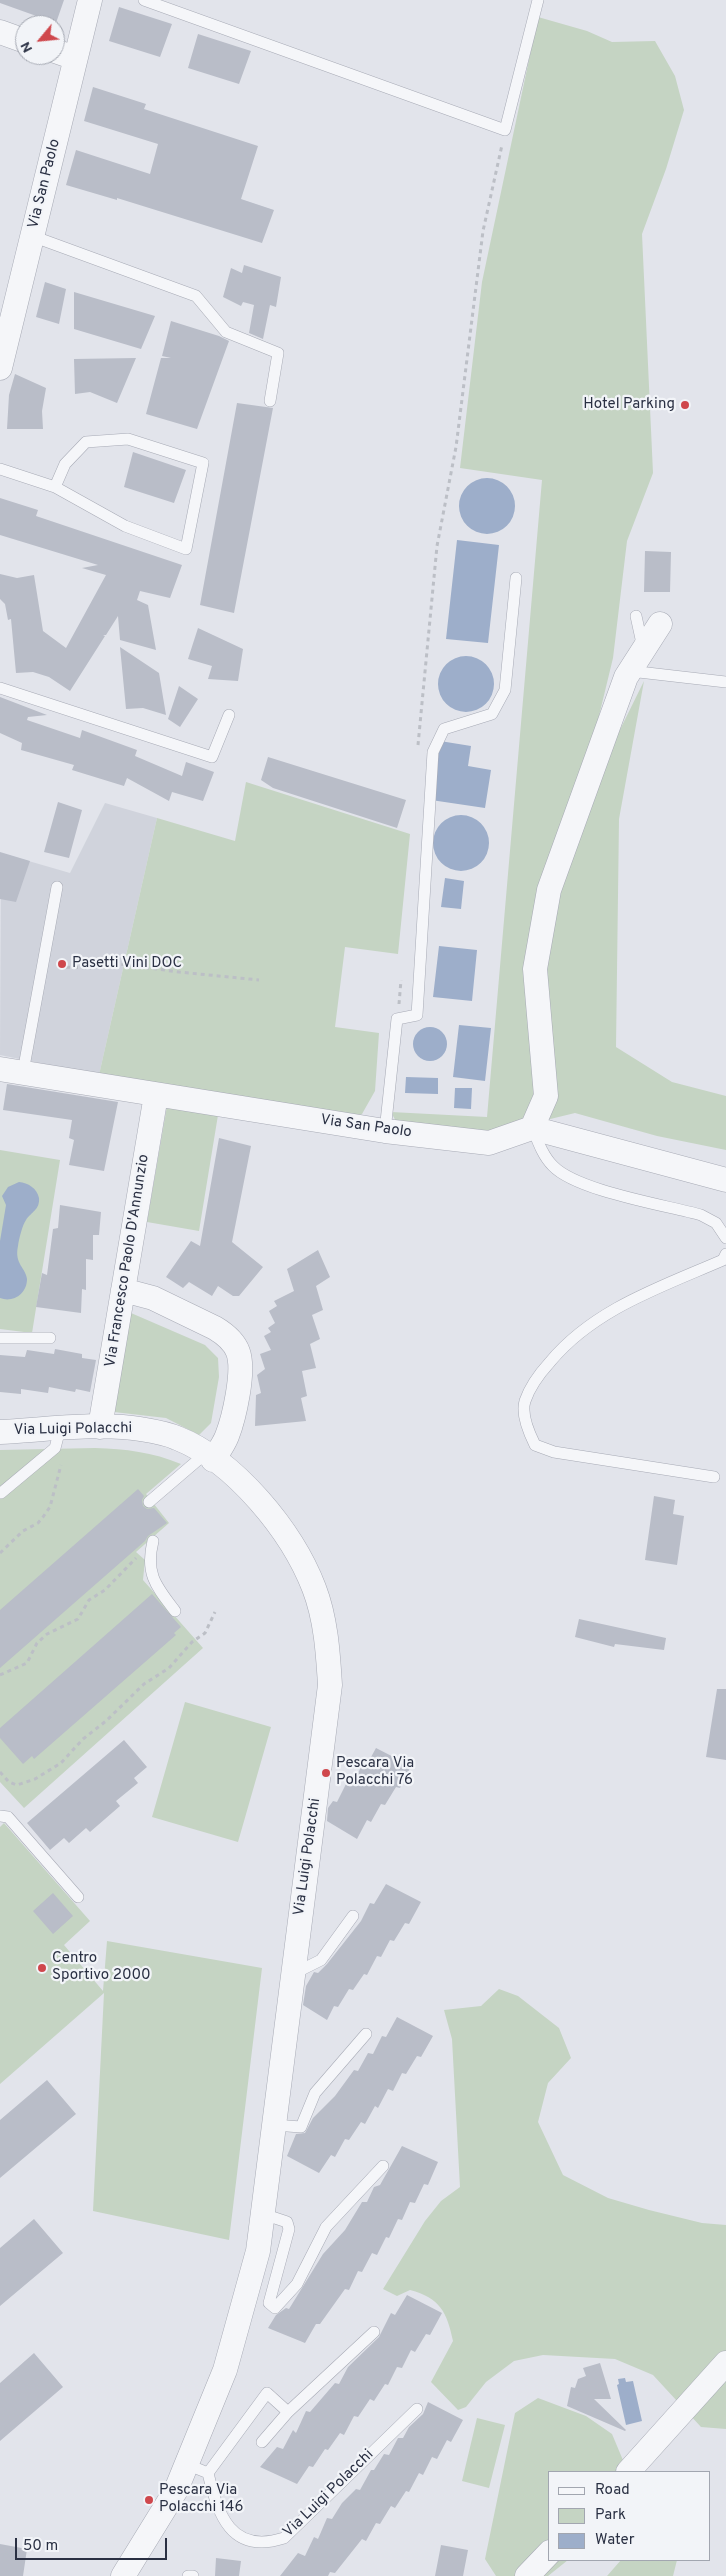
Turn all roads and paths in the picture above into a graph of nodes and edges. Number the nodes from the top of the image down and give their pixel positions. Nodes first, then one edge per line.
1 (90, 0) edge
2 (144, 0) edge
3 (538, 0) edge
4 (0, 32) edge
5 (15, 37) edge
6 (65, 54) edge
7 (63, 65) edge
8 (505, 130) junction
9 (32, 236) junction
10 (0, 368) edge
11 (270, 401) dead end
12 (0, 469) edge
13 (55, 487) junction
14 (516, 578) dead end
15 (636, 616) dead end
16 (660, 624) dead end
17 (643, 649) junction
18 (630, 670) junction
19 (726, 682) edge
20 (0, 688) edge
21 (229, 715) dead end
22 (418, 749) dead end
23 (57, 887) dead end
24 (43, 963) junction
25 (403, 971) dead end
26 (259, 980) dead end
27 (397, 1019) junction
28 (6, 1074) edge
29 (156, 1095) junction
30 (532, 1128) junction
31 (385, 1131) junction
32 (726, 1180) edge
33 (726, 1238) edge
34 (726, 1254) edge
35 (123, 1290) junction
36 (0, 1338) edge
37 (50, 1338) dead end
38 (100, 1427) junction
39 (0, 1432) edge
40 (58, 1437) junction
41 (209, 1457) junction
42 (714, 1477) dead end
43 (1, 1493) edge
44 (149, 1502) dead end
45 (153, 1541) dead end
46 (0, 1554) edge
47 (150, 1556) junction
48 (175, 1611) dead end
49 (216, 1612) dead end
50 (0, 1675) edge
51 (0, 1772) edge
52 (0, 1816) edge
53 (78, 1897) dead end
54 (353, 1916) dead end
55 (293, 1974) junction
56 (366, 2034) dead end
57 (274, 2125) junction
58 (383, 2166) dead end
59 (262, 2214) junction
60 (374, 2332) dead end
61 (726, 2363) edge
62 (417, 2409) dead end
63 (288, 2412) junction
64 (262, 2442) dead end
65 (186, 2464) junction
66 (629, 2471) edge
67 (208, 2473) junction
68 (548, 2554) edge
69 (123, 2576) edge
70 (188, 2576) edge
71 (193, 2576) edge
72 (527, 2576) edge

1 - 6 street, Via San Paolo
2 - 8 lane
3 - 8 lane
4 - 5 street
7 - 9 street, Via San Paolo
8 - 22 path
9 - 10 street, Via San Paolo
9 - 11 lane
12 - 13 lane
13 - 13 lane
14 - 27 lane
15 - 17 lane
16 - 17 street
17 - 18 street
18 - 19 lane
18 - 30 street
20 - 21 lane
23 - 24 lane
24 - 26 path
24 - 28 lane
25 - 27 path
27 - 31 lane
28 - 29 street, Via San Paolo
29 - 31 street, Via San Paolo
29 - 35 street, Via Francesco Paolo D'Annunzio
30 - 31 street, Via San Paolo
30 - 32 street
30 - 33 lane
34 - 42 lane
35 - 38 street, Via Francesco Paolo D'Annunzio
35 - 41 street
36 - 37 lane
38 - 40 street, Via Luigi Polacchi
38 - 41 street, Via Luigi Polacchi
39 - 40 street, Via Luigi Polacchi
40 - 43 lane
40 - 46 path
41 - 44 lane
41 - 55 street, Via Luigi Polacchi
45 - 47 lane
47 - 48 lane
47 - 50 path
49 - 51 path
52 - 53 lane
54 - 55 lane
55 - 57 street, Via Luigi Polacchi
56 - 57 lane
57 - 59 street, Via Luigi Polacchi
58 - 59 lane
59 - 65 street, Via Luigi Polacchi
60 - 63 lane
61 - 66 street
62 - 67 lane, Via Luigi Polacchi
63 - 64 lane
63 - 67 lane
65 - 67 lane
65 - 69 street, Via Luigi Polacchi
68 - 72 street
70 - 71 lane

